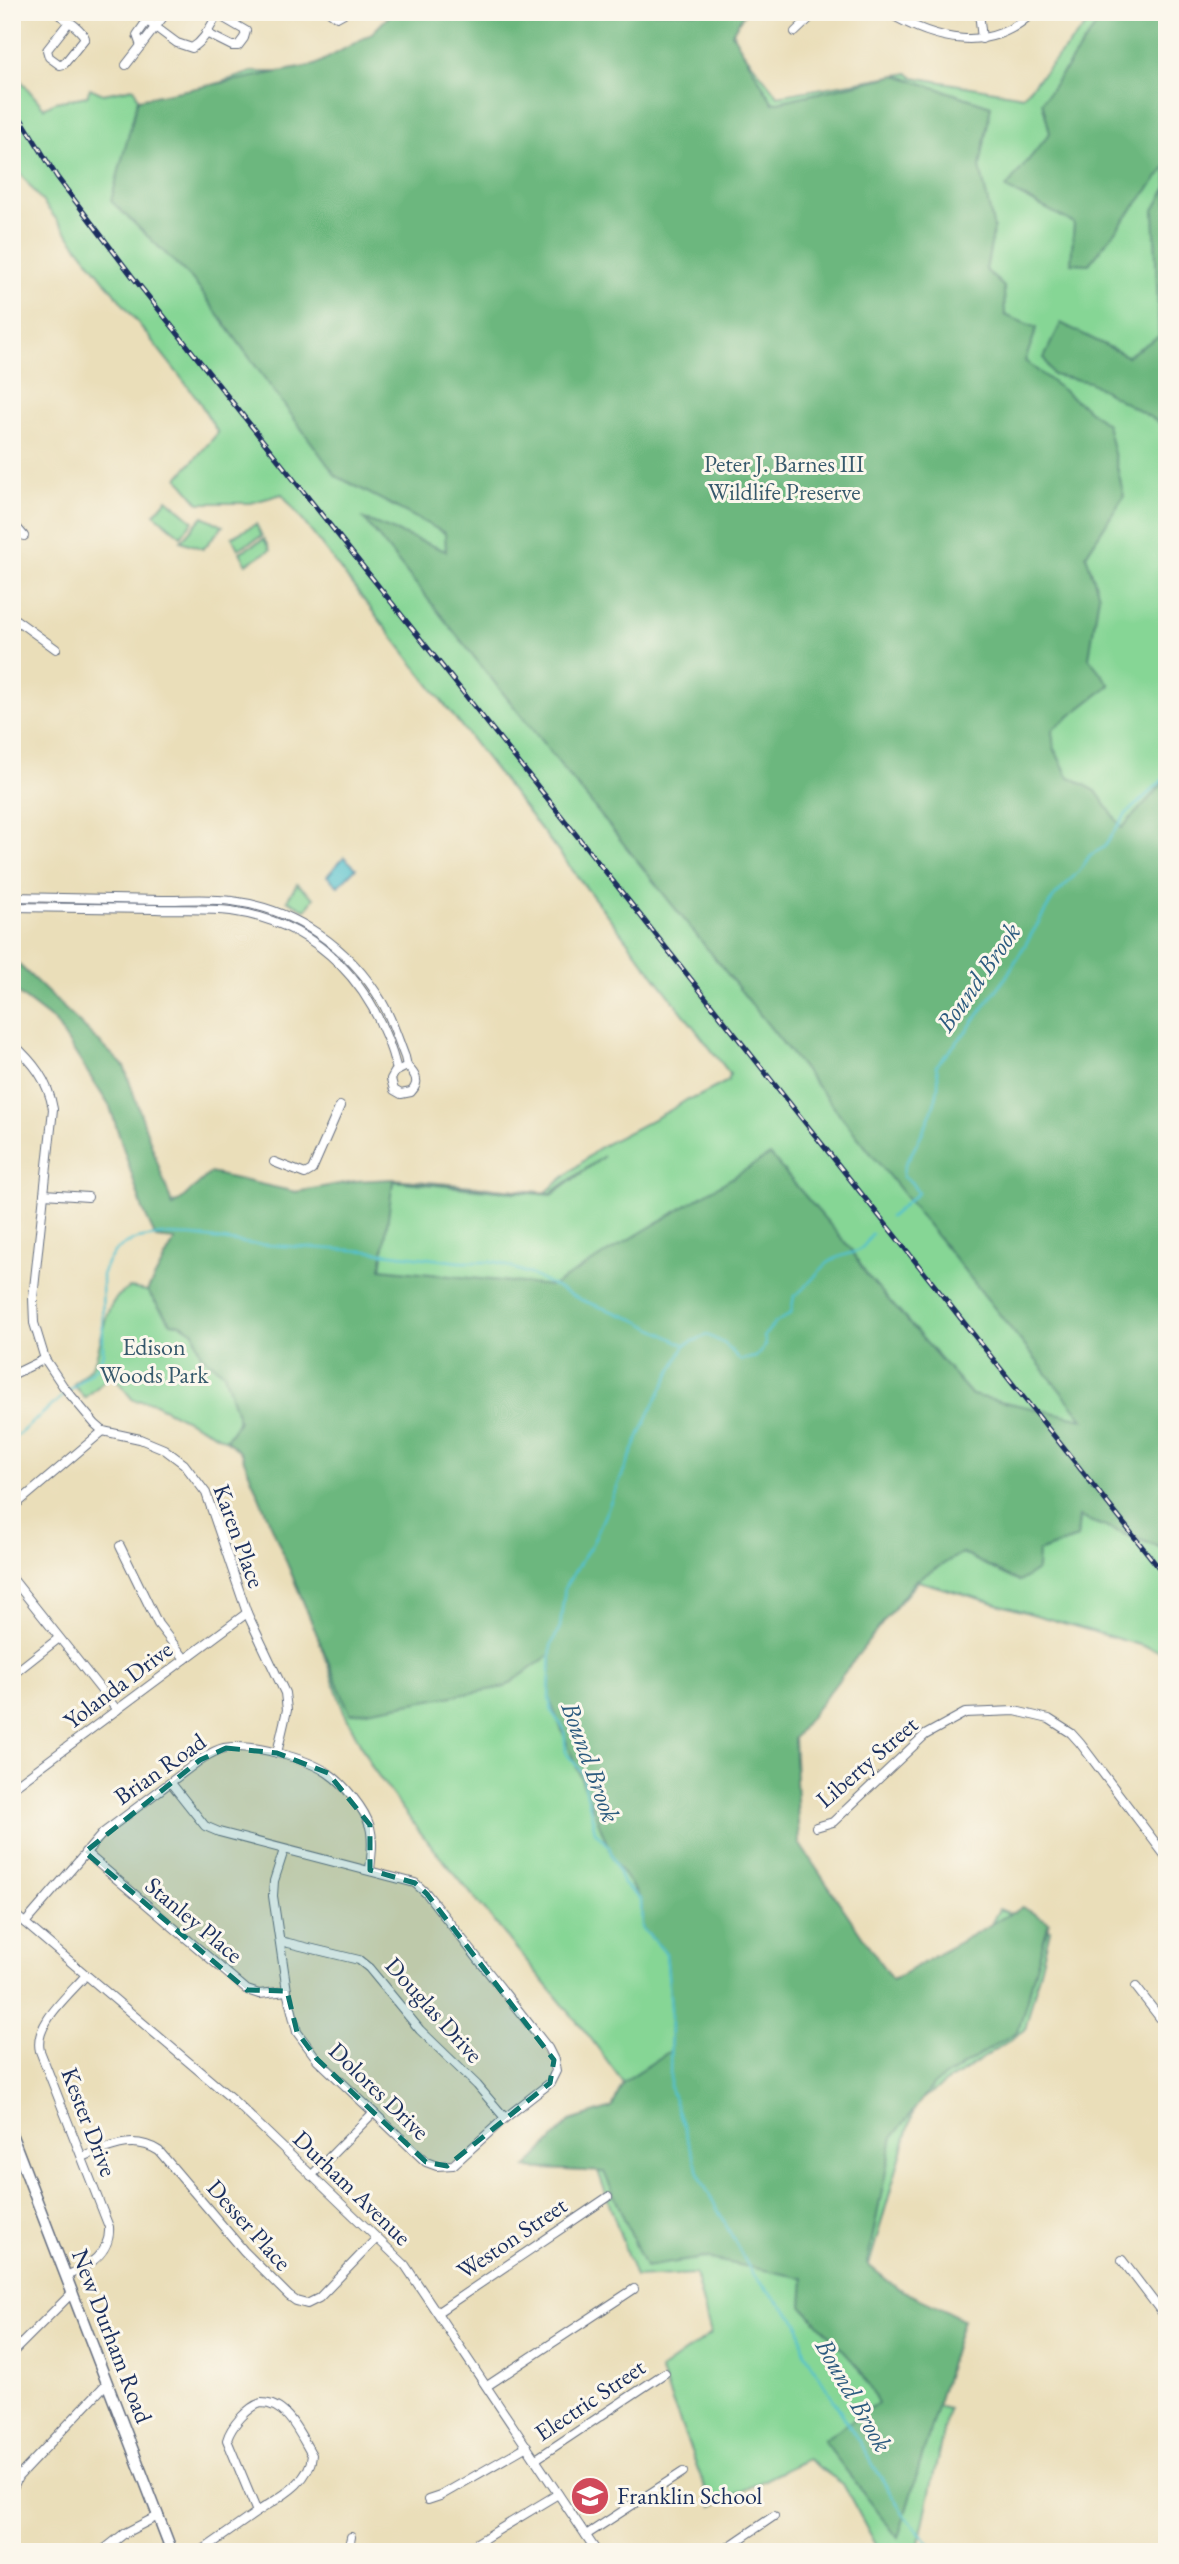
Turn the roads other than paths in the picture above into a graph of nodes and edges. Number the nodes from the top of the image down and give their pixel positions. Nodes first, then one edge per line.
1 (135, 12) edge
2 (153, 12) edge
3 (167, 12) edge
4 (330, 12) edge
5 (346, 12) edge
6 (816, 12) edge
7 (887, 12) edge
8 (979, 12) edge
9 (1033, 12) edge
10 (57, 13) edge
11 (147, 20) junction
12 (69, 22) junction
13 (156, 27) junction
14 (795, 32) dead end
15 (206, 33) junction
16 (982, 38) junction
17 (141, 46) junction
18 (127, 65) dead end
19 (12, 522) edge
20 (24, 536) dead end
21 (12, 617) edge
22 (56, 649) dead end
23 (12, 897) edge
24 (12, 907) edge
25 (12, 1043) edge
26 (407, 1066) junction
27 (397, 1070) junction
28 (340, 1106) dead end
29 (274, 1162) dead end
30 (44, 1194) junction
31 (88, 1198) dead end
32 (45, 1359) junction
33 (12, 1376) edge
34 (103, 1431) junction
35 (12, 1508) edge
36 (120, 1546) dead end
37 (12, 1578) edge
38 (247, 1614) junction
39 (59, 1638) junction
40 (184, 1659) junction
41 (12, 1675) edge
42 (117, 1710) junction
43 (277, 1753) junction
44 (171, 1783) junction
45 (12, 1788) edge
46 (816, 1827) dead end
47 (284, 1850) junction
48 (85, 1852) junction
49 (1167, 1858) edge
50 (370, 1870) junction
51 (12, 1912) edge
52 (25, 1923) junction
53 (280, 1941) junction
54 (86, 1975) junction
55 (1136, 1987) dead end
56 (287, 1991) junction
57 (1167, 2027) edge
58 (373, 2113) junction
59 (505, 2118) junction
60 (12, 2136) edge
61 (82, 2157) junction
62 (311, 2176) junction
63 (608, 2197) dead end
64 (377, 2238) junction
65 (1122, 2260) dead end
66 (66, 2276) junction
67 (634, 2290) dead end
68 (73, 2292) junction
69 (438, 2312) junction
70 (1167, 2319) edge
71 (12, 2353) edge
72 (665, 2373) dead end
73 (107, 2383) junction
74 (487, 2386) junction
75 (527, 2446) junction
76 (536, 2459) junction
77 (683, 2472) dead end
78 (12, 2490) edge
79 (558, 2494) junction
80 (428, 2500) dead end
81 (257, 2512) junction
82 (158, 2516) junction
83 (774, 2516) dead end
84 (586, 2535) junction
85 (351, 2537) dead end
86 (101, 2552) edge
87 (172, 2552) edge
88 (200, 2552) edge
89 (348, 2552) edge
90 (462, 2552) edge
91 (597, 2552) edge
92 (721, 2552) edge

1 - 11 street
2 - 11 street
3 - 13 street
4 - 5 street
6 - 14 street
7 - 16 street
8 - 16 street
9 - 16 street
10 - 12 street
11 - 13 street
11 - 17 street
12 - 12 street
13 - 15 street
13 - 17 street
15 - 15 street
17 - 18 street
19 - 20 street
21 - 22 street
23 - 26 street
24 - 27 street
25 - 30 street
26 - 27 street
26 - 27 street
28 - 29 street
30 - 31 street
30 - 32 street
32 - 33 street
32 - 34 street
34 - 35 street
34 - 38 street, Karen Place
36 - 40 street
37 - 39 street
38 - 40 street, Yolanda Drive
38 - 43 street, Karen Place
39 - 41 street
39 - 42 street
40 - 42 street, Yolanda Drive
42 - 45 street, Yolanda Drive
43 - 44 street, Brian Road
43 - 50 street, Brian Road
44 - 47 street, Dolores Drive
44 - 48 street, Brian Road
46 - 49 street, Liberty Street
47 - 50 street, Dolores Drive
47 - 53 street, Dolores Drive
48 - 52 street, Brian Road
48 - 56 street, Stanley Place
50 - 59 street, Dolores Drive
51 - 52 street, Durham Avenue
52 - 54 street, Durham Avenue
53 - 56 street, Dolores Drive
53 - 59 street, Douglas Drive
54 - 61 street, Kester Drive
54 - 62 street, Durham Avenue
55 - 57 street
56 - 58 street, Dolores Drive
58 - 59 street, Dolores Drive
58 - 62 street
60 - 66 main road, New Durham Road
61 - 64 street, Desser Place
61 - 66 street, Kester Drive
62 - 64 street, Durham Avenue
63 - 69 street, Weston Street
64 - 69 street, Durham Avenue
65 - 70 street
66 - 68 main road, New Durham Road
67 - 74 street
68 - 71 street
68 - 73 main road, New Durham Road
69 - 74 street, Durham Avenue
72 - 76 street, Electric Street
73 - 78 street
73 - 82 main road, New Durham Road
74 - 75 street, Durham Avenue
75 - 76 street, Durham Avenue
75 - 80 street
76 - 79 street, Durham Avenue
77 - 84 street
79 - 84 street, Durham Avenue
79 - 90 street
81 - 81 street
81 - 88 street
82 - 86 street
82 - 87 main road, New Durham Road
83 - 92 street
84 - 91 street, Durham Avenue
85 - 89 street

